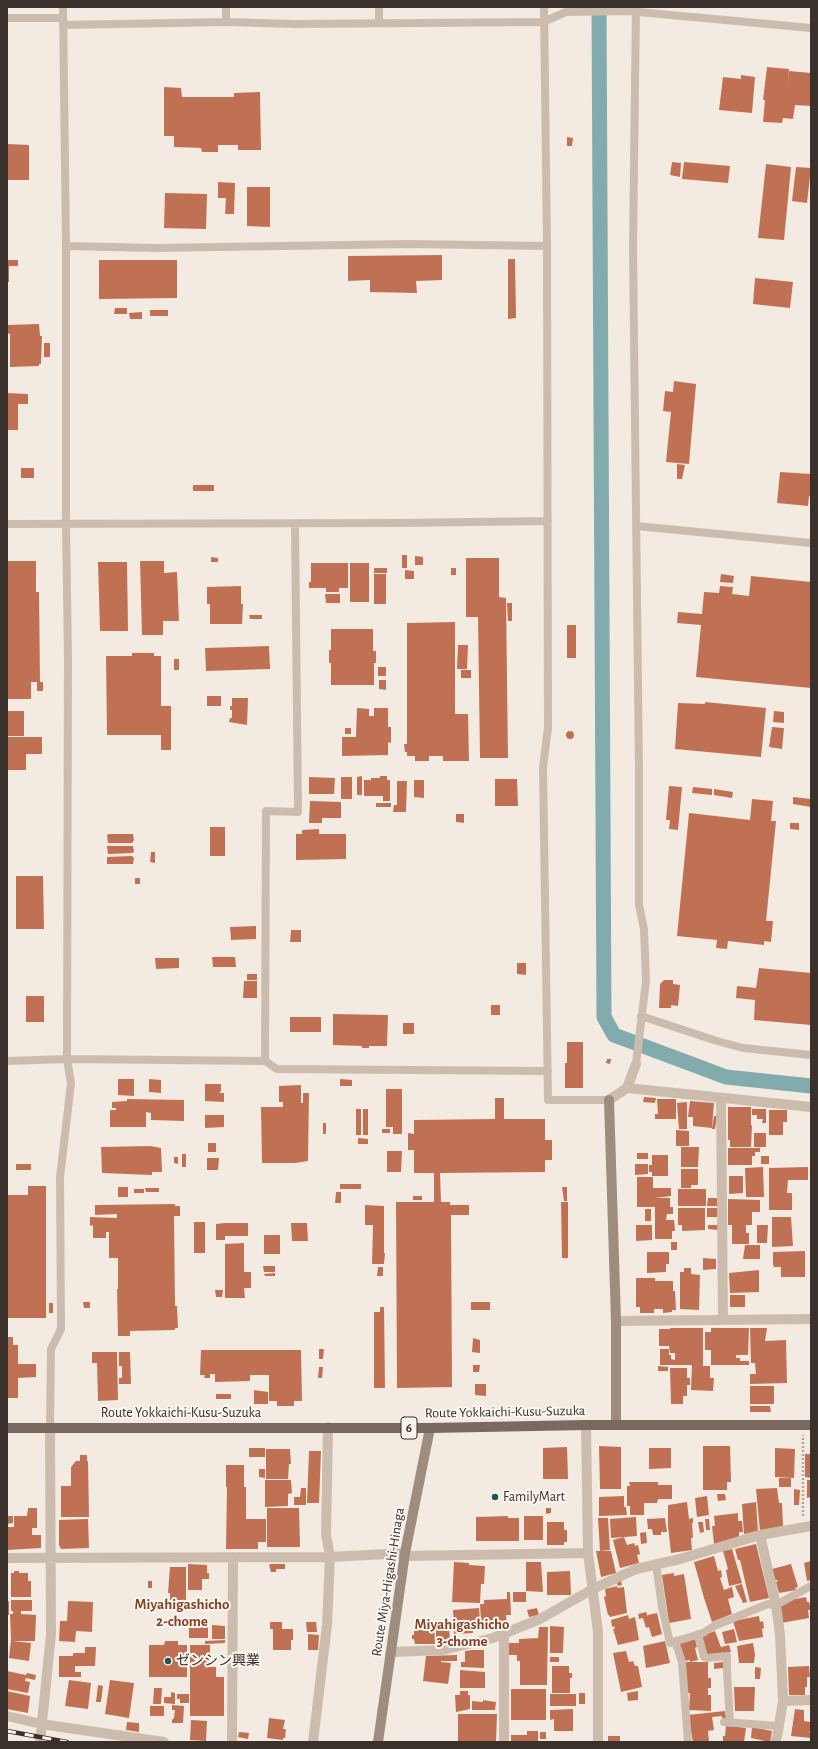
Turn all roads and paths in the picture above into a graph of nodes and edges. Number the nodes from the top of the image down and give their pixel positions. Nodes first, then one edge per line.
1 (63, 7) edge
2 (226, 7) edge
3 (379, 7) edge
4 (544, 7) edge
5 (636, 10) edge
6 (7, 18) edge
7 (63, 22) junction
8 (226, 22) junction
9 (543, 22) junction
10 (379, 23) junction
11 (811, 28) edge
12 (66, 246) junction
13 (547, 246) junction
14 (548, 521) junction
15 (66, 523) junction
16 (7, 524) edge
17 (295, 524) junction
18 (636, 526) junction
19 (811, 543) edge
20 (641, 1016) junction
21 (811, 1055) edge
22 (67, 1059) junction
23 (265, 1061) junction
24 (7, 1062) edge
25 (636, 1064) joint
26 (548, 1071) junction
27 (627, 1088) junction
28 (721, 1098) junction
29 (610, 1100) junction
30 (811, 1107) edge
31 (811, 1319) edge
32 (722, 1320) junction
33 (616, 1321) junction
34 (807, 1424) edge
35 (586, 1425) junction
36 (616, 1425) junction
37 (50, 1427) junction
38 (328, 1427) junction
39 (7, 1428) edge
40 (430, 1428) junction
41 (807, 1527) edge
42 (760, 1536) junction
43 (588, 1553) junction
44 (405, 1554) junction
45 (232, 1557) junction
46 (330, 1557) junction
47 (7, 1558) edge
48 (51, 1558) junction
49 (656, 1564) junction
50 (811, 1586) edge
51 (593, 1589) junction
52 (776, 1605) junction
53 (504, 1633) junction
54 (698, 1634) junction
55 (675, 1641) junction
56 (392, 1652) junction
57 (811, 1700) edge
58 (783, 1701) junction
59 (7, 1716) edge
60 (42, 1724) junction
61 (778, 1726) junction
62 (40, 1742) edge
63 (164, 1742) edge
64 (232, 1742) edge
65 (313, 1742) edge
66 (378, 1742) edge
67 (504, 1742) edge
68 (598, 1742) edge
69 (688, 1742) edge
70 (775, 1742) edge

1 - 7 lane
2 - 8 lane
3 - 10 lane
4 - 9 lane
5 - 9 lane
5 - 11 lane
5 - 18 lane
6 - 7 lane
7 - 8 lane
7 - 12 lane
8 - 10 lane
9 - 10 lane
9 - 13 lane
12 - 13 lane
12 - 15 lane
13 - 14 lane
14 - 17 lane
14 - 26 lane
15 - 16 lane
15 - 17 lane
15 - 22 lane
17 - 23 lane
18 - 19 lane
18 - 20 lane
20 - 21 lane
20 - 25 lane
22 - 23 lane
22 - 24 lane
22 - 37 lane
23 - 26 lane
25 - 27 street
26 - 29 lane
27 - 28 street
27 - 29 street
28 - 30 street
28 - 32 street
29 - 33 street
31 - 32 street
32 - 33 street
33 - 36 street
34 - 36 main road, Route Yokkaichi-Kusu-Suzuka / 6
34 - 41 path
35 - 36 main road, Route Yokkaichi-Kusu-Suzuka / 6
35 - 40 main road, Route Yokkaichi-Kusu-Suzuka / 6
35 - 43 street
37 - 38 main road, Route Yokkaichi-Kusu-Suzuka / 6
37 - 39 main road, Route Yokkaichi-Kusu-Suzuka / 6
37 - 48 street
38 - 40 main road, Route Yokkaichi-Kusu-Suzuka / 6
38 - 46 street
40 - 44 street, Route Miya-Higashi-Hinaga
41 - 42 street
42 - 49 street
42 - 52 street
43 - 44 street
43 - 51 street
44 - 46 street
44 - 56 street, Route Miya-Higashi-Hinaga
45 - 46 street
45 - 48 street
45 - 64 street
46 - 65 street
47 - 48 street
48 - 60 street
49 - 51 street
49 - 55 lane
50 - 52 lane
51 - 53 street
51 - 68 street
52 - 54 lane
52 - 58 street
53 - 56 street
53 - 67 street
54 - 55 lane
54 - 61 lane
55 - 69 lane
56 - 66 street, Route Miya-Higashi-Hinaga
57 - 58 street
58 - 61 street
59 - 60 street
60 - 62 street
60 - 63 street
61 - 70 street

